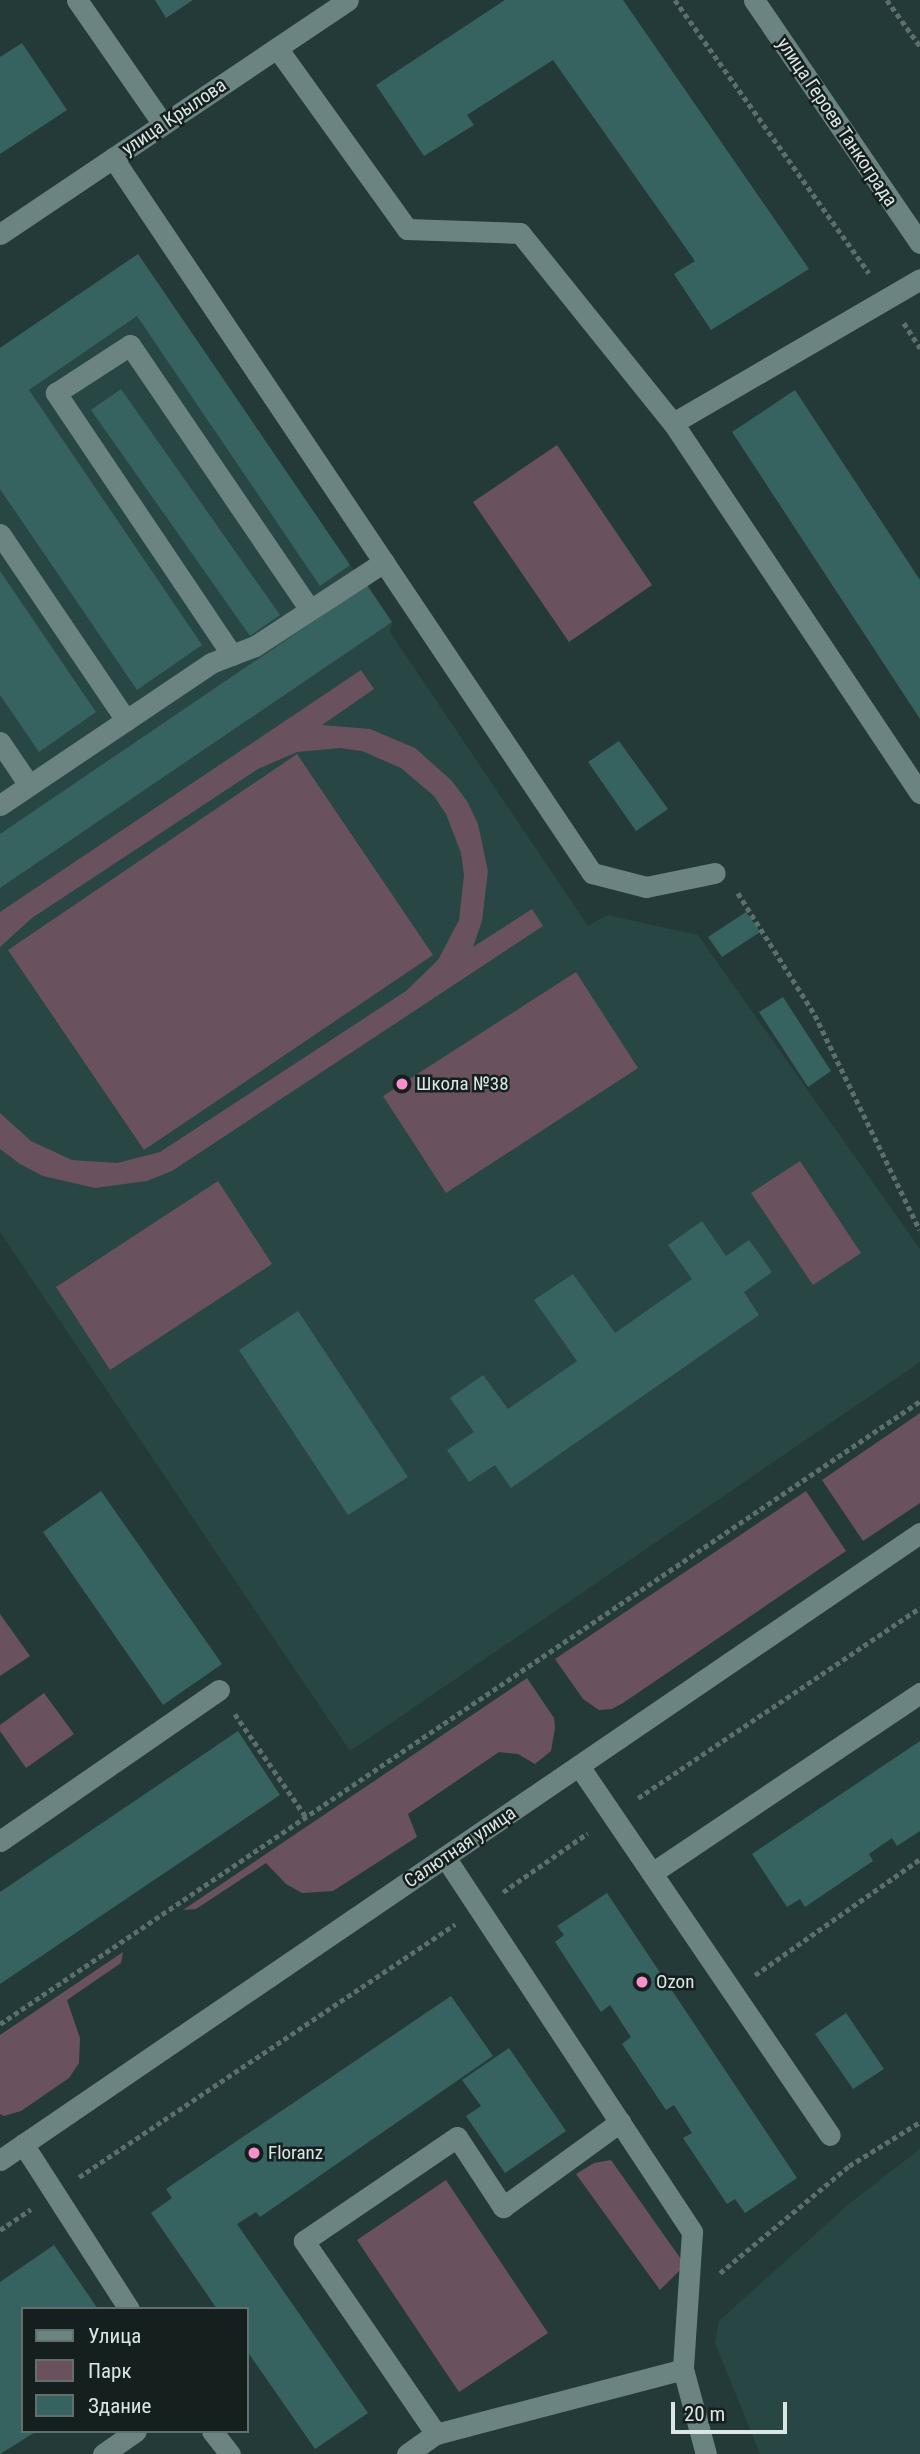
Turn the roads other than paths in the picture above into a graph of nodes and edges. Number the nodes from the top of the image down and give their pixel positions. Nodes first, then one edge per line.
1 (77, 0) edge
2 (348, 0) edge
3 (754, 0) edge
4 (277, 48) junction
5 (163, 124) junction
6 (113, 158) junction
7 (0, 234) edge
8 (920, 243) edge
9 (920, 279) edge
10 (673, 423) junction
11 (0, 534) edge
12 (384, 562) junction
13 (310, 610) junction
14 (232, 654) junction
15 (126, 720) junction
16 (0, 742) edge
17 (29, 785) junction
18 (920, 793) edge
19 (0, 804) edge
20 (715, 873) road end
21 (920, 1534) edge
22 (219, 1690) road end
23 (920, 1693) edge
24 (579, 1766) junction
25 (0, 1841) edge
26 (445, 1857) junction
27 (652, 1873) junction
28 (620, 2122) junction
29 (830, 2135) dead end
30 (8, 2151) edge
31 (127, 2307) edge
32 (683, 2369) junction
33 (133, 2433) edge
34 (214, 2433) edge
35 (436, 2434) junction
36 (103, 2454) edge
37 (230, 2454) edge
38 (407, 2454) edge
39 (706, 2454) edge

1 - 5 street
2 - 4 street, улица Крылова
3 - 8 street, улица Героев Танкограда
4 - 5 street, улица Крылова
4 - 10 street
5 - 6 street, улица Крылова
6 - 7 street, улица Крылова
6 - 12 street
9 - 10 street
10 - 18 street
11 - 15 street
12 - 13 street
12 - 20 street
13 - 14 street
13 - 14 street
14 - 15 street
15 - 17 street
16 - 17 street
17 - 19 street
21 - 24 street, Салютная улица
22 - 25 street
23 - 27 street
24 - 26 street, Салютная улица
24 - 27 street
26 - 28 street
26 - 30 street, Салютная улица
27 - 29 street
28 - 32 street
28 - 35 street
30 - 31 street
32 - 35 street
32 - 39 street
33 - 36 street
34 - 37 street
35 - 38 street

